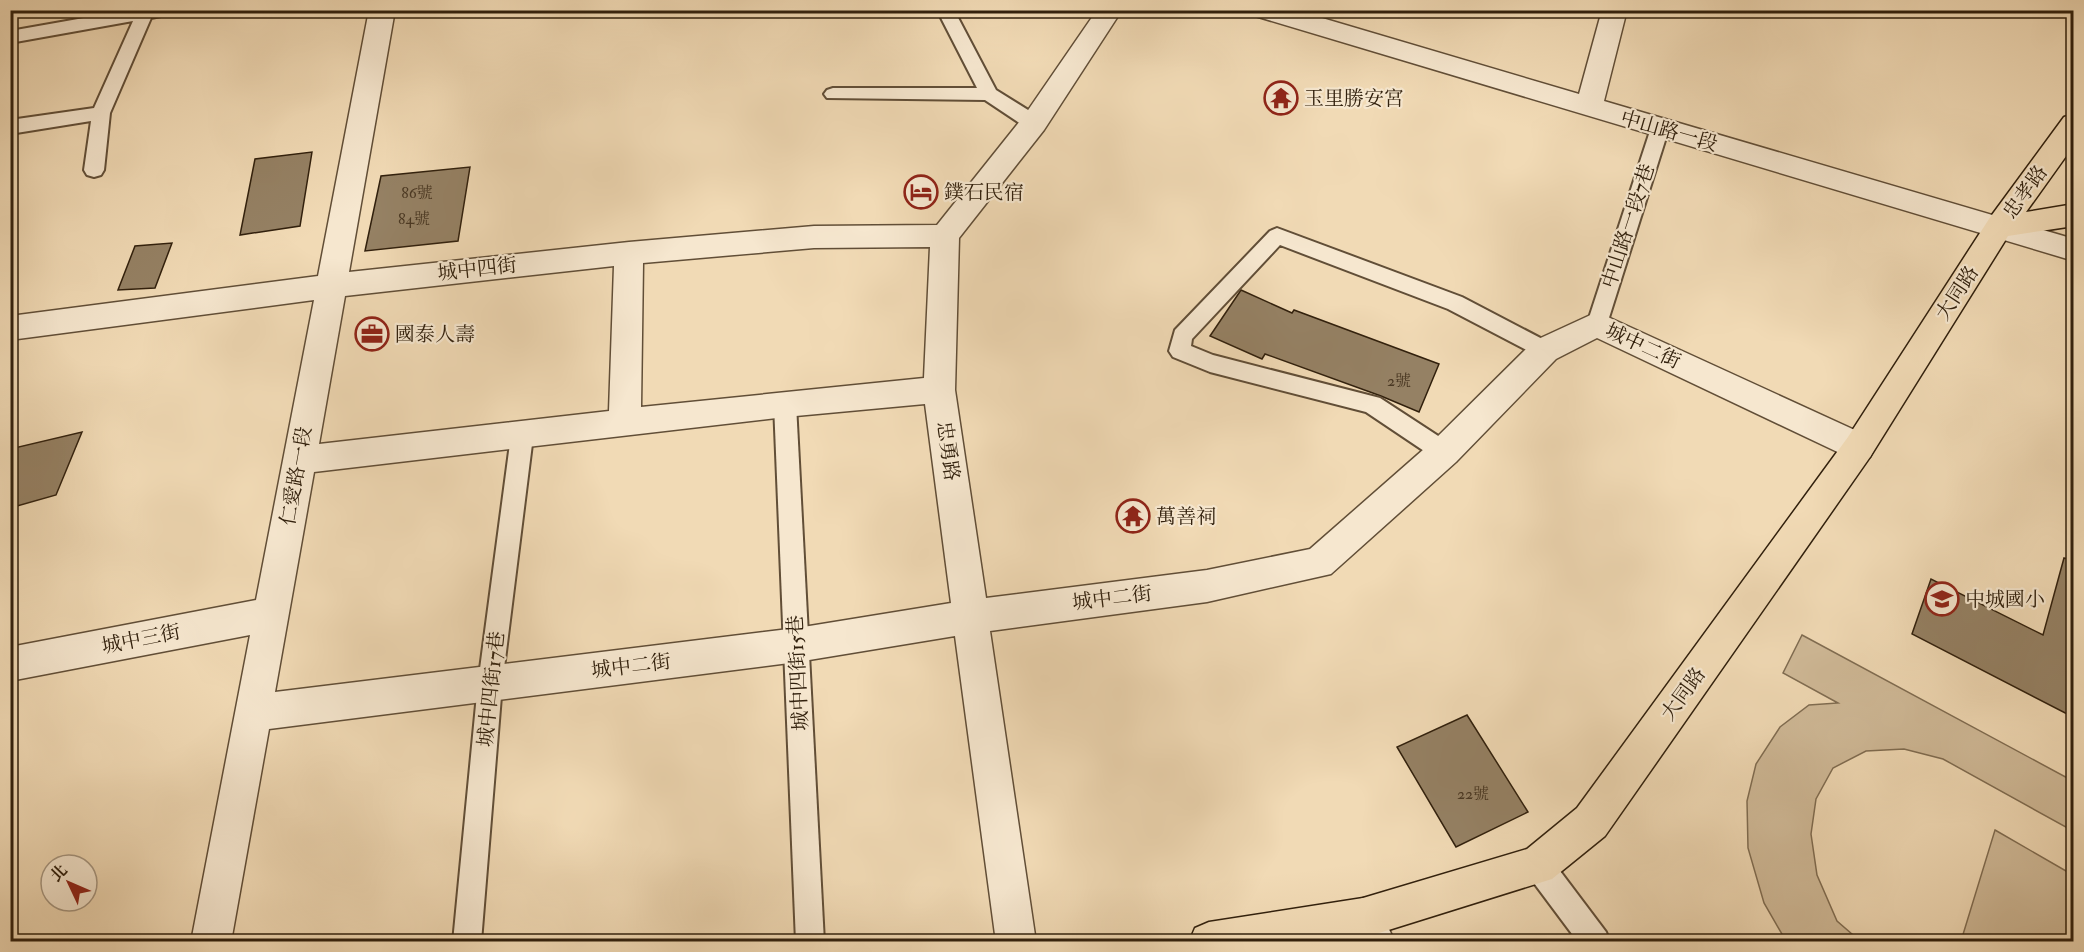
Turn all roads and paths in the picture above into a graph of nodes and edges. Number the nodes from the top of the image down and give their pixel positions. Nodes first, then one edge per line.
1 (165, 10) edge
2 (945, 10) edge
3 (1110, 10) edge
4 (1264, 10) edge
5 (1615, 10) edge
6 (376, 14) edge
7 (144, 15) junction
8 (10, 37) edge
9 (833, 94) dead end
10 (989, 94) junction
11 (1589, 108) junction
12 (101, 113) junction
13 (1034, 123) junction
14 (2073, 124) edge
15 (10, 127) edge
16 (1660, 128) junction
17 (94, 170) dead end
18 (2073, 215) edge
19 (1999, 227) junction
20 (945, 236) junction
21 (2073, 250) edge
22 (629, 252) junction
23 (330, 286) junction
24 (1597, 324) junction
25 (10, 328) edge
26 (1545, 350) junction
27 (939, 390) junction
28 (785, 404) junction
29 (625, 423) junction
30 (522, 436) junction
31 (1859, 447) junction
32 (1444, 452) junction
33 (298, 460) junction
34 (271, 614) junction
35 (969, 616) junction
36 (797, 645) junction
37 (10, 664) edge
38 (490, 684) junction
39 (252, 713) junction
40 (1538, 865) junction
41 (1369, 930) edge
42 (212, 942) edge
43 (467, 942) edge
44 (810, 942) edge
45 (1016, 942) edge
46 (1209, 942) edge
47 (1596, 942) edge

1 - 7 lane
2 - 10 lane
3 - 13 street
4 - 11 street, 中山路一段
5 - 11 street
6 - 23 street, 仁愛路一段
7 - 8 lane
7 - 12 lane
9 - 10 lane
10 - 13 lane
11 - 16 street, 中山路一段
12 - 15 lane
12 - 17 lane
13 - 20 street
14 - 19 main road, 忠孝路
16 - 19 street, 中山路一段
16 - 24 lane, 中山路一段7巷
18 - 19 main road, 忠孝路
19 - 21 street, 中山路一段
19 - 31 main road, 大同路
20 - 22 street, 城中四街
20 - 27 street, 忠勇路
22 - 23 street, 城中四街
22 - 29 street
23 - 25 street, 城中四街
23 - 33 street, 仁愛路一段
24 - 26 street, 城中二街
24 - 31 street, 城中二街
26 - 32 street, 城中二街
26 - 32 lane
27 - 28 street
27 - 35 street, 忠勇路
28 - 29 street
28 - 36 lane, 城中四街15巷
29 - 30 street
30 - 33 street
30 - 38 lane, 城中四街17巷
31 - 40 main road, 大同路
32 - 35 street, 城中二街
33 - 34 street, 仁愛路一段
34 - 37 street, 城中三街
34 - 39 street, 仁愛路一段
35 - 36 street, 城中二街
35 - 45 street, 忠勇路
36 - 38 street, 城中二街
36 - 44 lane, 城中四街15巷
38 - 39 street, 城中二街
38 - 43 lane, 城中四街17巷
39 - 42 street, 仁愛路一段
40 - 41 main road, 大同路
40 - 47 lane
41 - 46 main road, 大同路

